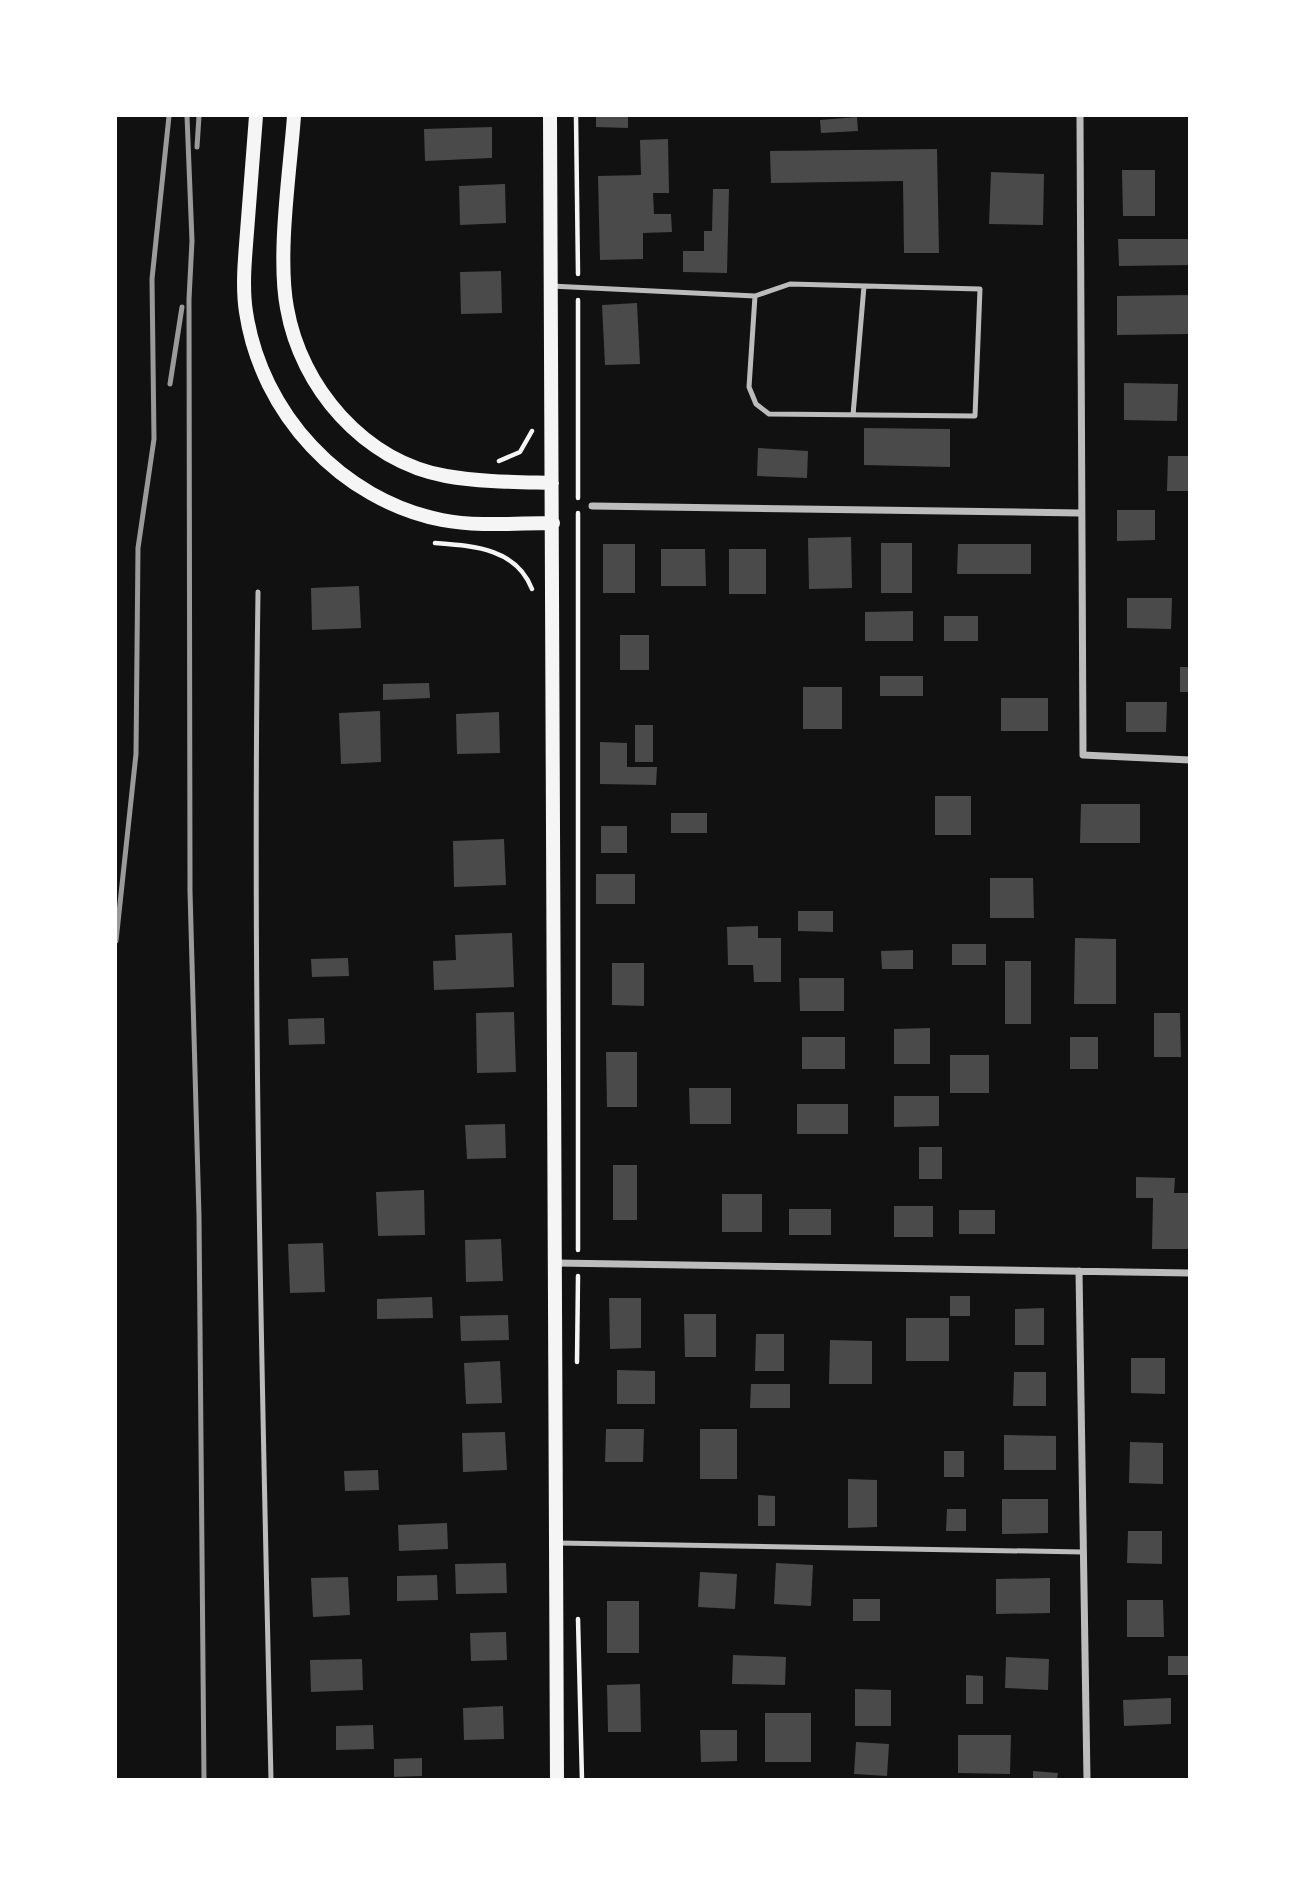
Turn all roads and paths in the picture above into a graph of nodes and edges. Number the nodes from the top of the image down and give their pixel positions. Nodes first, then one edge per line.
1 (256, 116) edge
2 (293, 116) edge
3 (550, 116) edge
4 (576, 116) edge
5 (1080, 116) edge
6 (551, 286) junction
7 (864, 286) junction
8 (578, 288) junction
9 (754, 296) junction
10 (853, 415) junction
11 (534, 429) dead end
12 (490, 465) dead end
13 (552, 483) junction
14 (592, 506) dead end
15 (1080, 513) junction
16 (553, 523) junction
17 (435, 543) dead end
18 (258, 592) dead end
19 (533, 592) dead end
20 (1189, 760) edge
21 (556, 1263) junction
22 (578, 1264) junction
23 (1079, 1271) junction
24 (1189, 1273) edge
25 (577, 1376) dead end
26 (557, 1543) junction
27 (1083, 1552) junction
28 (578, 1613) dead end
29 (271, 1780) edge
30 (557, 1780) edge
31 (582, 1780) edge
32 (1087, 1780) edge

1 - 16 main road
2 - 13 main road
3 - 6 main road
4 - 8 path
5 - 15 street
6 - 8 lane
6 - 13 main road
7 - 9 lane
7 - 10 lane
7 - 10 lane
8 - 9 lane
8 - 22 path
9 - 10 lane
11 - 12 path
13 - 16 main road
14 - 15 street
15 - 20 street
16 - 21 main road
17 - 19 path
18 - 29 lane
21 - 22 street
21 - 26 main road
22 - 23 street
22 - 25 path
23 - 24 street
23 - 27 street
26 - 27 lane
26 - 30 main road
27 - 32 street
28 - 31 path

